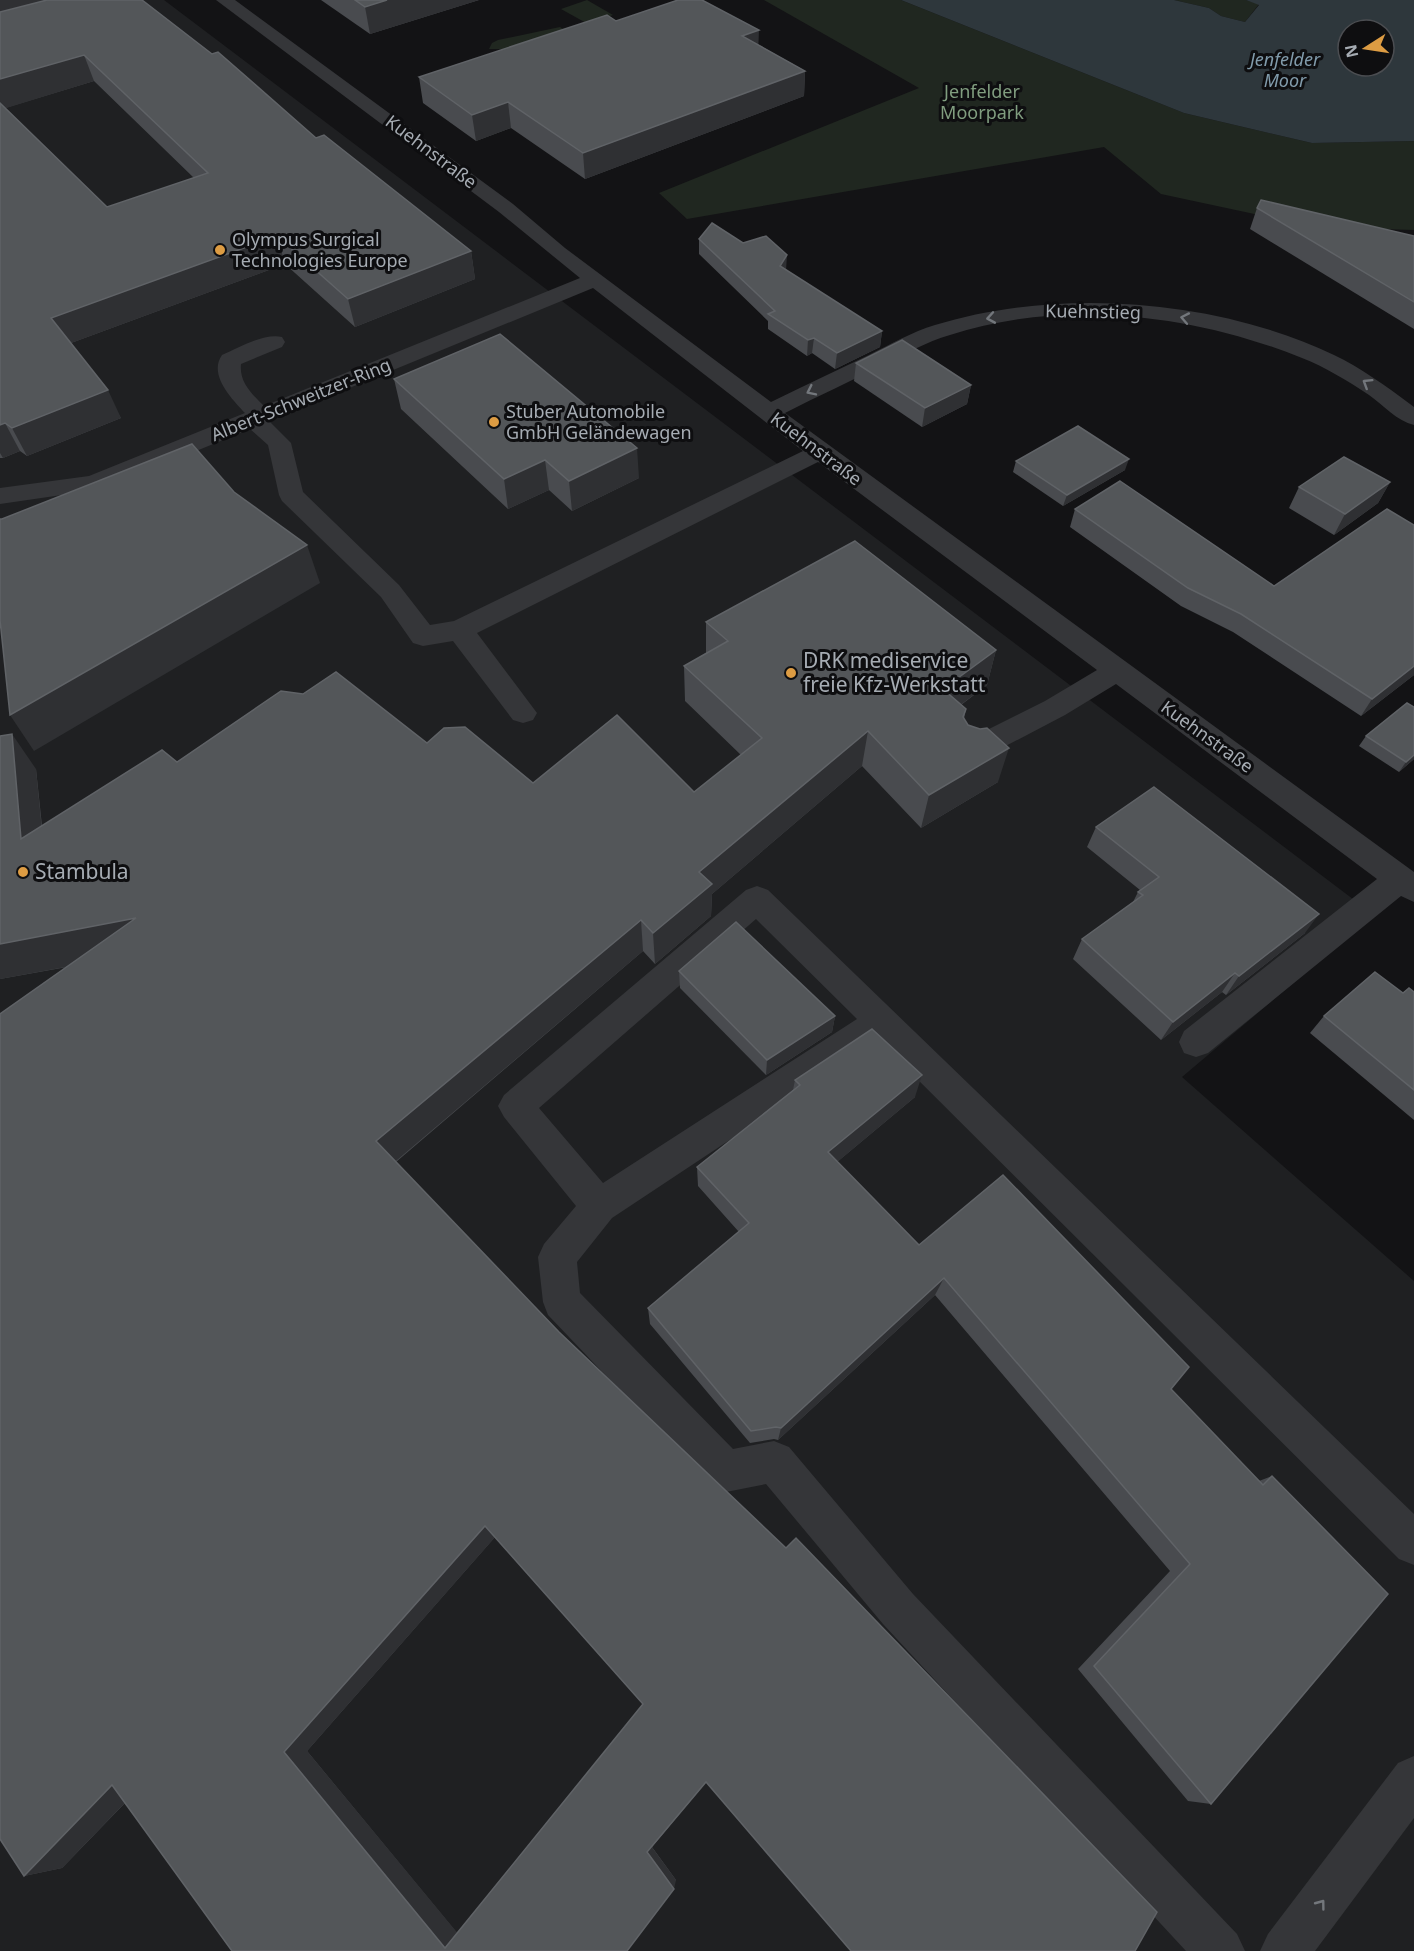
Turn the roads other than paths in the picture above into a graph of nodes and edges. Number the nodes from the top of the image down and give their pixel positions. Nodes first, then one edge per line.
1 (224, 0) edge
2 (595, 280) junction
3 (274, 342) dead end
4 (768, 413) junction
5 (257, 418) junction
6 (1414, 418) edge
7 (820, 452) junction
8 (0, 496) edge
9 (460, 630) junction
10 (1116, 671) junction
11 (523, 713) dead end
12 (971, 751) edge
13 (1407, 884) edge
14 (881, 1021) junction
15 (1196, 1042) dead end
16 (599, 1206) junction
17 (1414, 1544) edge
18 (1414, 1779) edge
19 (1220, 1951) edge
20 (1286, 1951) edge

1 - 2 street, Kuehnstraße
2 - 4 street, Kuehnstraße
2 - 5 street, Albert-Schweitzer-Ring
3 - 5 street
6 -> 4 street, Kuehnstieg
4 - 7 street, Kuehnstraße
5 - 8 street, Albert-Schweitzer-Ring
5 - 9 street
7 - 9 street
7 - 10 street, Kuehnstraße
9 - 11 street
10 - 12 street
10 - 13 street, Kuehnstraße
13 - 15 street
14 - 16 street
14 - 16 street
14 - 17 street
16 - 19 street
20 -> 18 street

